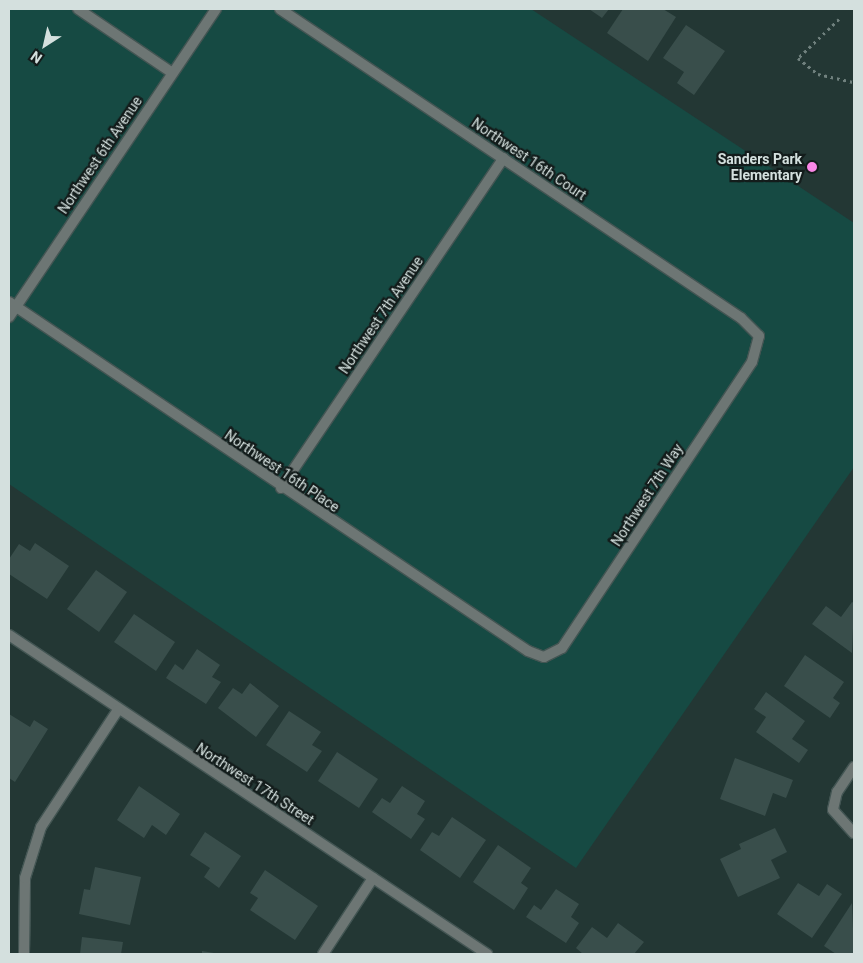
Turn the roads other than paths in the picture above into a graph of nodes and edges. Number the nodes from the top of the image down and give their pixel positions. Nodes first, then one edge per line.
1 (78, 9) edge
2 (216, 9) edge
3 (280, 9) edge
4 (172, 72) junction
5 (504, 158) junction
6 (12, 305) edge
7 (9, 318) edge
8 (759, 336) joint
9 (281, 488) junction
10 (9, 635) edge
11 (544, 657) joint
12 (118, 710) junction
13 (854, 767) edge
14 (854, 833) edge
15 (373, 878) junction
16 (24, 954) edge
17 (323, 954) edge
18 (488, 954) edge

1 - 4 street
2 - 4 street, Northwest 6th Avenue
3 - 5 street, Northwest 16th Court
4 - 6 street, Northwest 6th Avenue
5 - 8 street, Northwest 16th Court
5 - 9 street, Northwest 7th Avenue
6 - 7 street, Northwest 6th Avenue
6 - 9 street, Northwest 16th Place
8 - 11 street, Northwest 7th Way
9 - 11 street, Northwest 16th Place
10 - 12 street, Northwest 17th Street
12 - 15 street, Northwest 17th Street
12 - 16 street
13 - 14 street
15 - 17 street
15 - 18 street, Northwest 17th Street

